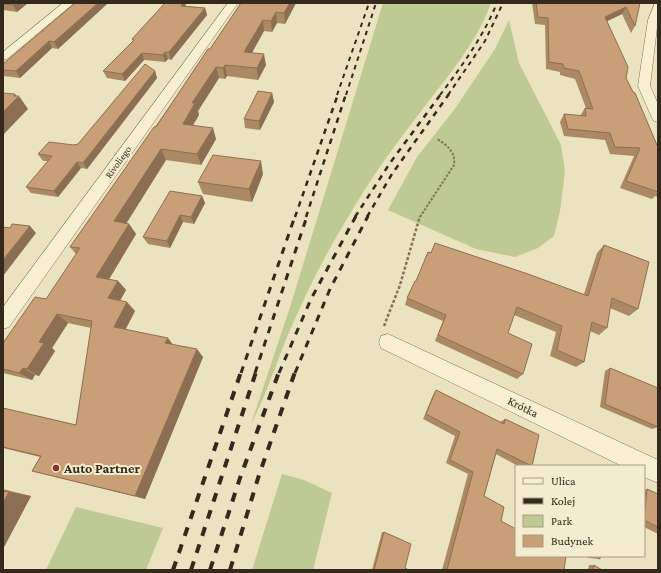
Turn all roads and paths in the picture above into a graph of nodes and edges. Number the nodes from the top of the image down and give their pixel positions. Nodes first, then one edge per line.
1 (69, 3) edge
2 (233, 3) edge
3 (658, 5) edge
4 (3, 58) edge
5 (658, 118) edge
6 (437, 139) dead end
7 (3, 321) edge
8 (388, 342) joint
9 (643, 465) edge
10 (645, 466) edge
11 (658, 472) edge

1 - 4 street
2 - 7 street, Rivoliego
3 - 5 street
6 - 8 path
8 - 9 street, Krótka
10 - 11 street, Krótka

